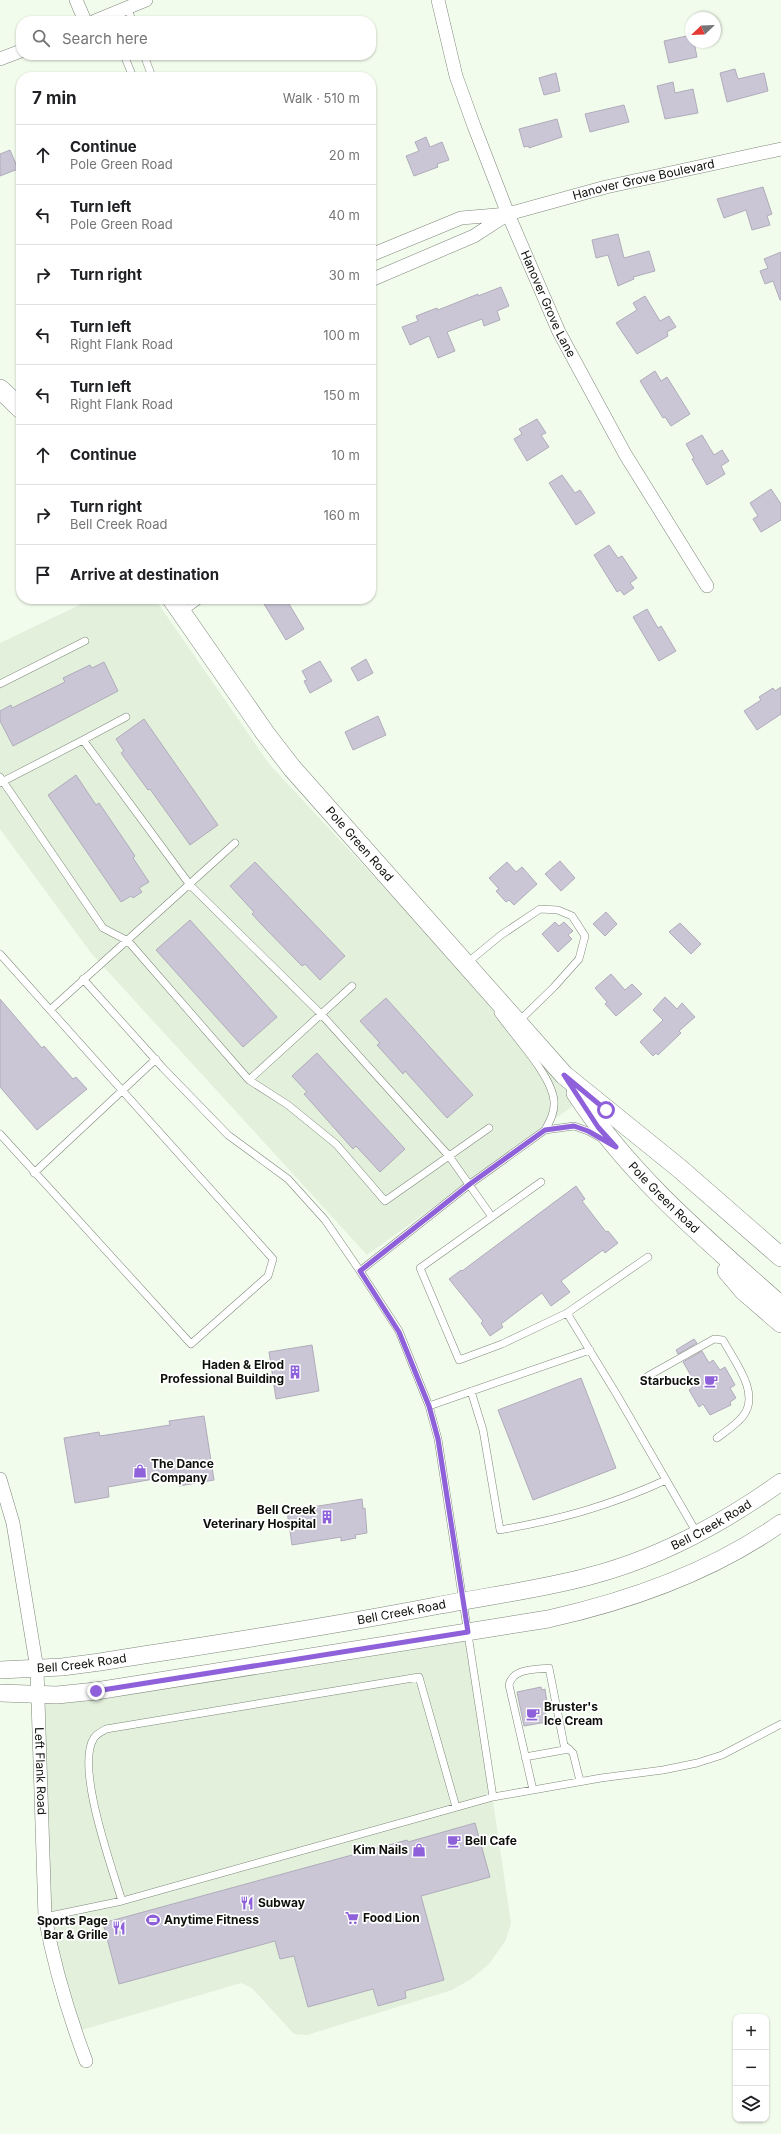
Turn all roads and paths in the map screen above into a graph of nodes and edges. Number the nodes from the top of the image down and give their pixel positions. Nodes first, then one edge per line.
1 (76, 0) edge
2 (146, 0) edge
3 (438, 0) edge
4 (128, 8) junction
5 (83, 16) edge
6 (113, 16) edge
7 (130, 16) edge
8 (16, 53) edge
9 (0, 59) edge
10 (126, 60) edge
11 (146, 60) edge
12 (131, 72) edge
13 (150, 72) edge
14 (781, 148) edge
15 (508, 214) junction
16 (376, 252) edge
17 (376, 278) edge
18 (0, 389) edge
19 (16, 405) edge
20 (707, 586) dead end
21 (177, 606) edge
22 (85, 641) dead end
23 (0, 684) edge
24 (126, 717) dead end
25 (83, 740) junction
26 (1, 781) edge
27 (235, 844) dead end
28 (190, 885) junction
29 (128, 941) junction
30 (0, 954) edge
31 (466, 964) junction
32 (84, 979) junction
33 (352, 986) dead end
34 (50, 1010) junction
35 (321, 1014) junction
36 (517, 1022) junction
37 (156, 1059) junction
38 (564, 1075) junction
39 (249, 1080) junction
40 (123, 1090) junction
41 (489, 1128) dead end
42 (545, 1130) junction
43 (0, 1134) edge
44 (616, 1147) junction
45 (449, 1156) junction
46 (34, 1173) junction
47 (541, 1182) dead end
48 (470, 1184) junction
49 (492, 1216) junction
50 (689, 1225) junction
51 (648, 1257) dead end
52 (781, 1257) edge
53 (360, 1271) junction
54 (781, 1306) edge
55 (567, 1314) junction
56 (781, 1323) edge
57 (590, 1350) junction
58 (648, 1376) dead end
59 (471, 1392) junction
60 (429, 1406) junction
61 (717, 1438) dead end
62 (0, 1479) edge
63 (666, 1480) junction
64 (781, 1482) edge
65 (781, 1523) edge
66 (698, 1535) junction
67 (464, 1601) junction
68 (468, 1632) junction
69 (36, 1668) junction
70 (0, 1670) edge
71 (0, 1693) edge
72 (39, 1695) junction
73 (781, 1724) edge
74 (569, 1749) junction
75 (525, 1757) junction
76 (580, 1781) junction
77 (533, 1790) junction
78 (493, 1797) junction
79 (456, 1807) junction
80 (122, 1901) junction
81 (45, 1916) junction
82 (86, 2060) dead end

1 - 5 street
2 - 4 street
3 - 15 street, Hanover Grove Lane
4 - 6 street
4 - 7 lane
8 - 9 street
10 - 12 lane
11 - 13 lane
14 - 15 street, Hanover Grove Boulevard
15 - 16 street, Hanover Grove Boulevard
15 - 17 street, Hanover Grove Boulevard
15 - 20 street, Hanover Grove Lane
18 - 19 main road
21 - 31 main road, Pole Green Road
22 - 23 lane
24 - 25 lane
25 - 26 lane
25 - 28 lane
26 - 29 lane
27 - 28 lane
28 - 29 lane
28 - 35 lane
29 - 32 lane
29 - 39 lane
30 - 34 lane
31 - 36 main road, Pole Green Road
31 - 36 lane
31 - 42 lane
32 - 34 lane
32 - 37 lane
33 - 35 lane
34 - 40 lane
35 - 39 lane
35 - 45 lane
36 - 38 main road, Pole Green Road
37 - 40 lane
37 - 53 lane
38 - 44 main road, Pole Green Road
38 - 52 main road, Pole Green Road
39 - 45 lane
40 - 46 lane
40 - 46 lane
41 - 45 lane
42 - 44 lane
42 - 48 lane
43 - 46 lane
44 - 50 main road, Pole Green Road
45 - 48 lane
47 - 49 lane
48 - 49 lane
48 - 53 lane
49 - 55 lane
50 - 54 main road, Pole Green Road
50 - 56 main road
51 - 55 lane
53 - 60 lane
55 - 57 lane
57 - 59 lane
57 - 63 lane
58 - 61 lane
59 - 60 lane
59 - 63 lane
60 - 67 lane
62 - 69 street, Left Flank Road
63 - 66 lane
64 - 66 street, Bell Creek Road
65 - 68 street
66 - 67 street, Bell Creek Road
67 - 68 lane
67 - 69 street, Bell Creek Road
68 - 72 street
68 - 78 lane
69 - 70 street, Bell Creek Road
69 - 72 street, Left Flank Road
71 - 72 street
72 - 81 street, Left Flank Road
73 - 76 lane
74 - 75 lane
74 - 75 lane
74 - 76 lane
75 - 77 lane
76 - 77 lane
77 - 78 lane
78 - 79 lane
79 - 80 lane
79 - 80 lane
80 - 81 lane
81 - 82 street, Left Flank Road

